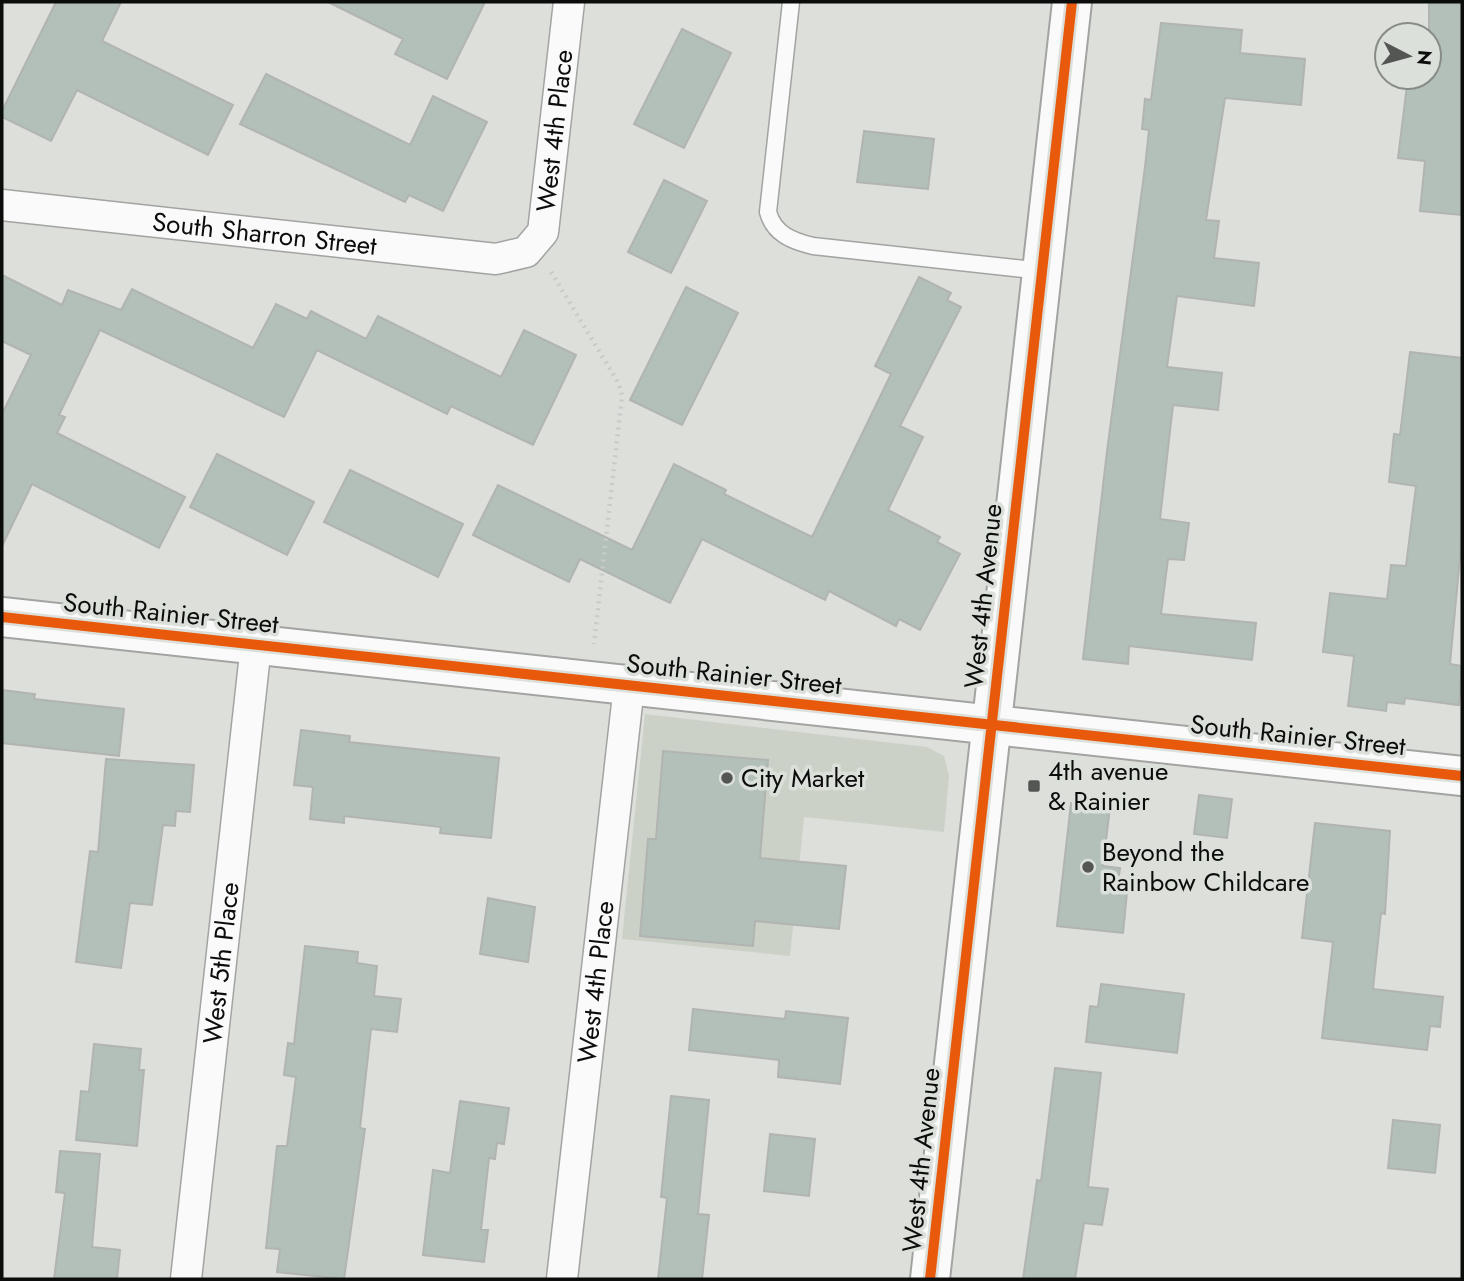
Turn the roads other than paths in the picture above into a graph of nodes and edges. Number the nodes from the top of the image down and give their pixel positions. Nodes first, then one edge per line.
1 (569, 2) edge
2 (791, 2) edge
3 (1072, 2) edge
4 (2, 205) edge
5 (526, 252) joint
6 (1042, 271) junction
7 (2, 617) edge
8 (256, 645) junction
9 (629, 685) junction
10 (992, 725) junction
11 (1462, 776) edge
12 (186, 1279) edge
13 (562, 1279) edge
14 (930, 1279) edge

1 - 5 street, West 4th Place
2 - 6 lane
3 - 6 street, West 4th Avenue
4 - 5 street, South Sharron Street
6 - 10 street, West 4th Avenue
7 - 8 street, South Rainier Street
8 - 9 street, South Rainier Street
8 - 12 street, West 5th Place
9 - 10 street, South Rainier Street
9 - 13 street, West 4th Place
10 - 11 street, South Rainier Street
10 - 14 street, West 4th Avenue

